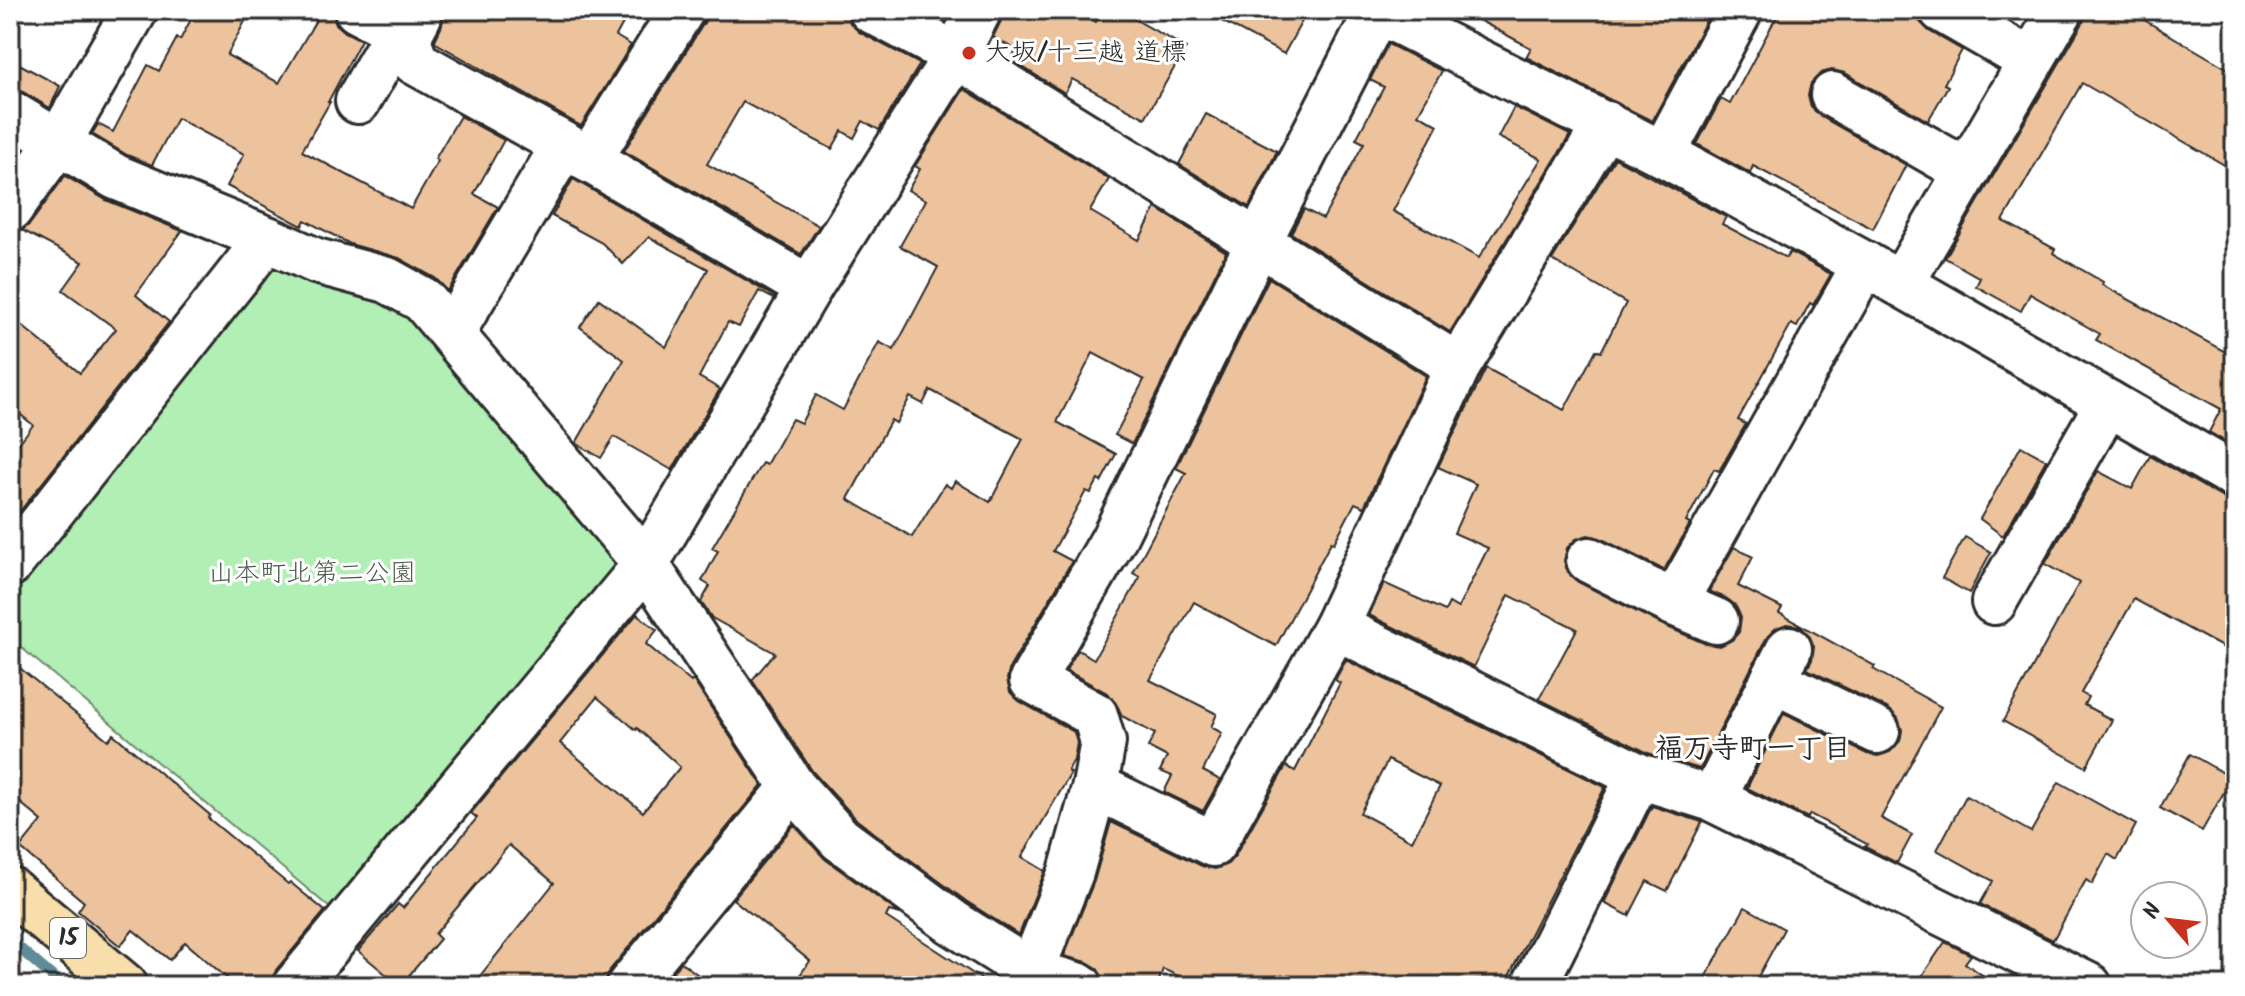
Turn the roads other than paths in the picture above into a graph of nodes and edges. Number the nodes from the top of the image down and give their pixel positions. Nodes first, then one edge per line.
1 (135, 10) edge
2 (357, 10) edge
3 (682, 10) edge
4 (871, 10) edge
5 (979, 10) edge
6 (1378, 10) edge
7 (1942, 10) edge
8 (2061, 10) edge
9 (1733, 13) edge
10 (415, 23) edge
11 (956, 55) junction
12 (2031, 61) junction
13 (1833, 95) dead end
14 (358, 101) dead end
15 (10, 113) edge
16 (1606, 124) junction
17 (58, 143) junction
18 (576, 153) junction
19 (1663, 154) junction
20 (1966, 171) junction
21 (10, 209) edge
22 (267, 239) junction
23 (1258, 243) junction
24 (1883, 274) junction
25 (809, 288) junction
26 (452, 333) junction
27 (1458, 366) junction
28 (2108, 403) junction
29 (2235, 476) edge
30 (1589, 560) dead end
31 (10, 564) edge
32 (646, 564) junction
33 (1994, 602) dead end
34 (1674, 603) junction
35 (1716, 621) dead end
36 (1336, 627) junction
37 (1877, 731) dead end
38 (1639, 776) junction
39 (1095, 786) junction
40 (793, 787) junction
41 (1713, 799) junction
42 (10, 890) edge
43 (1027, 979) edge
44 (125, 986) edge
45 (295, 986) edge
46 (629, 986) edge
47 (1080, 986) edge
48 (1534, 986) edge
49 (2089, 986) edge

1 - 17 street
2 - 10 street
3 - 18 street
4 - 11 street
5 - 11 street
6 - 16 street
6 - 23 street
7 - 12 street
8 - 12 street
9 - 19 street
10 - 14 street
10 - 18 street
11 - 23 street
11 - 25 street
12 - 20 street
13 - 20 street
15 - 17 street
16 - 19 street
16 - 27 street
17 - 21 street
17 - 22 street
18 - 25 street
18 - 26 street
19 - 24 street
20 - 24 street
22 - 26 street
22 - 31 street
23 - 27 street
23 - 39 street
24 - 28 street
24 - 34 street
25 - 32 street
26 - 32 street
27 - 36 street
28 - 29 street
28 - 33 street
30 - 34 street
32 - 40 street
32 - 45 street
34 - 35 street
36 - 38 street
36 - 39 street
37 - 41 street
38 - 41 street
38 - 48 street
39 - 43 street
40 - 43 street
40 - 46 street
41 - 49 street
42 - 44 main road, 15
43 - 47 street

